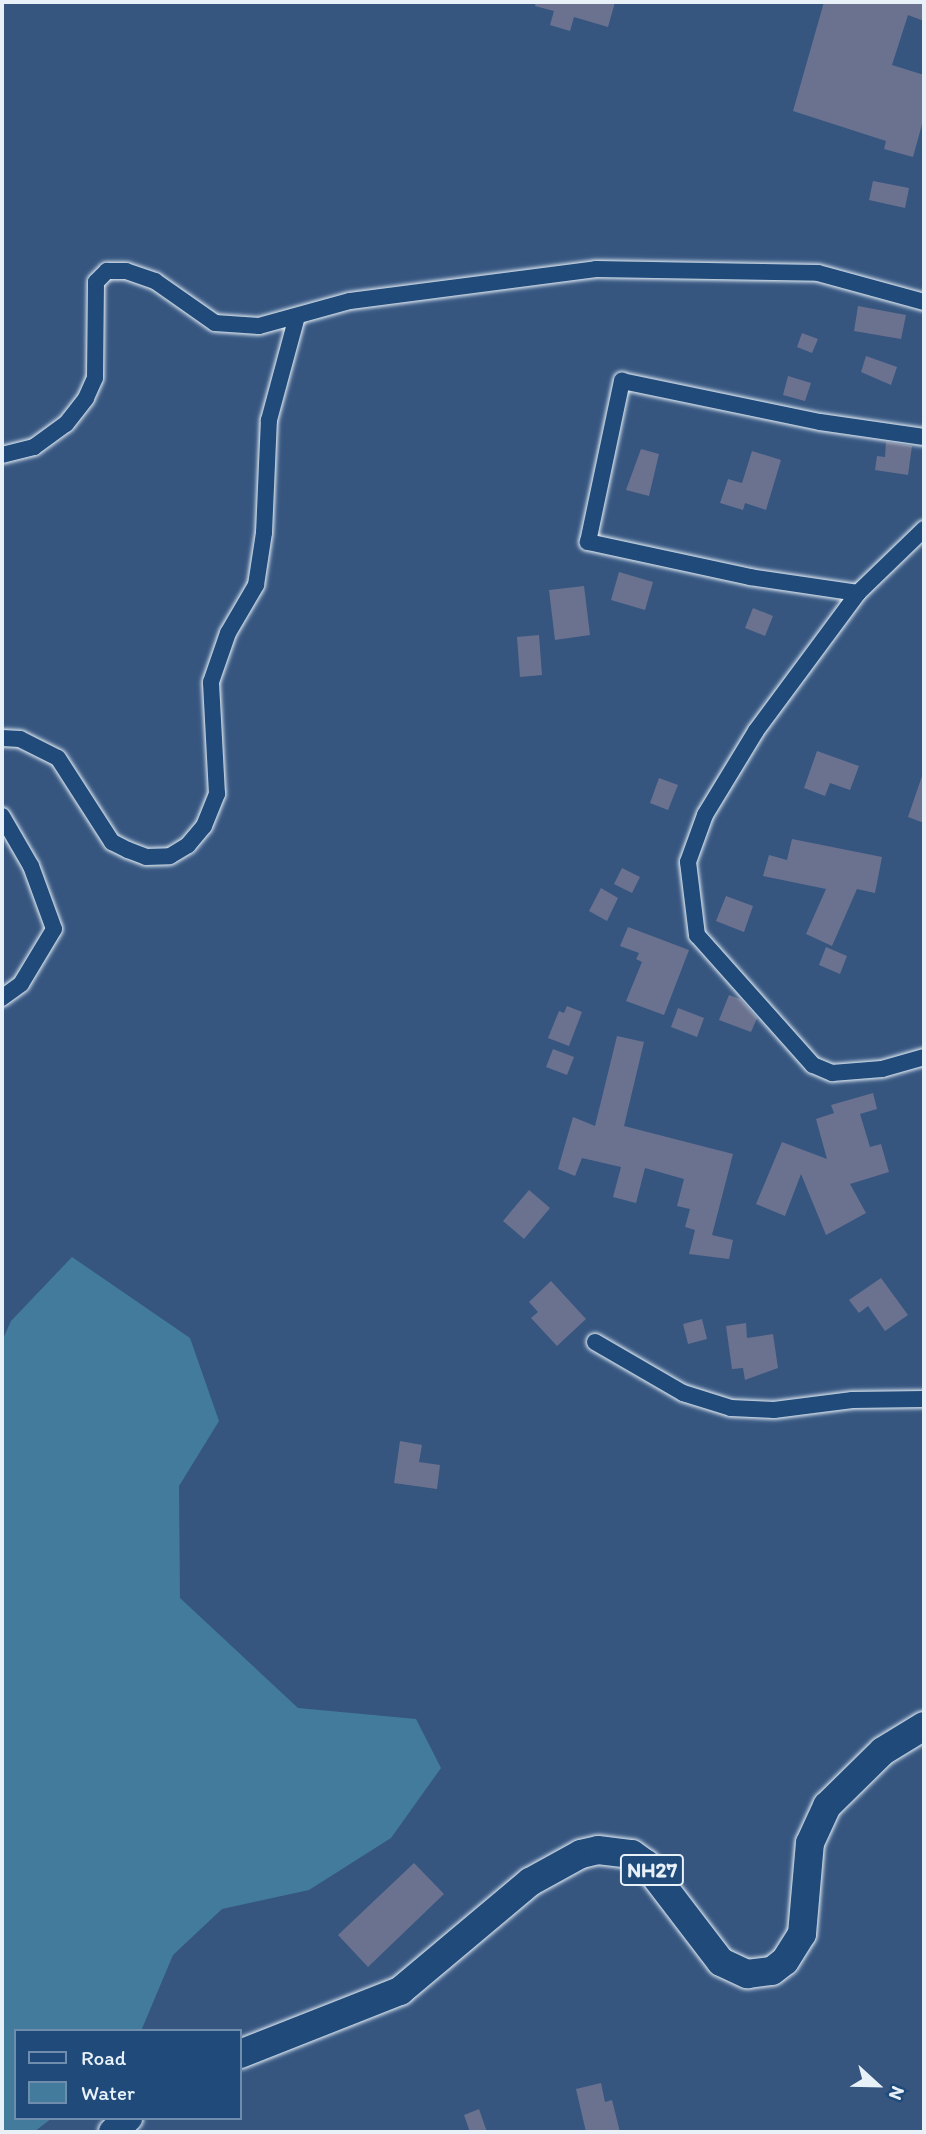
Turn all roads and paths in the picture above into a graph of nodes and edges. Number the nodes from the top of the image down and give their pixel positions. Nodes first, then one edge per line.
1 (924, 302) edge
2 (296, 320) junction
3 (924, 438) edge
4 (2, 455) edge
5 (924, 529) edge
6 (858, 593) junction
7 (2, 738) edge
8 (2, 816) edge
9 (2, 998) edge
10 (924, 1057) edge
11 (595, 1342) dead end
12 (924, 1399) edge
13 (924, 1726) edge
14 (242, 2053) edge
15 (126, 2120) edge
16 (113, 2132) edge

1 - 2 street
2 - 4 street
2 - 7 street
3 - 6 street
5 - 6 street
6 - 10 street
8 - 9 street
11 - 12 street
13 - 14 highway, NH27
15 - 16 highway

